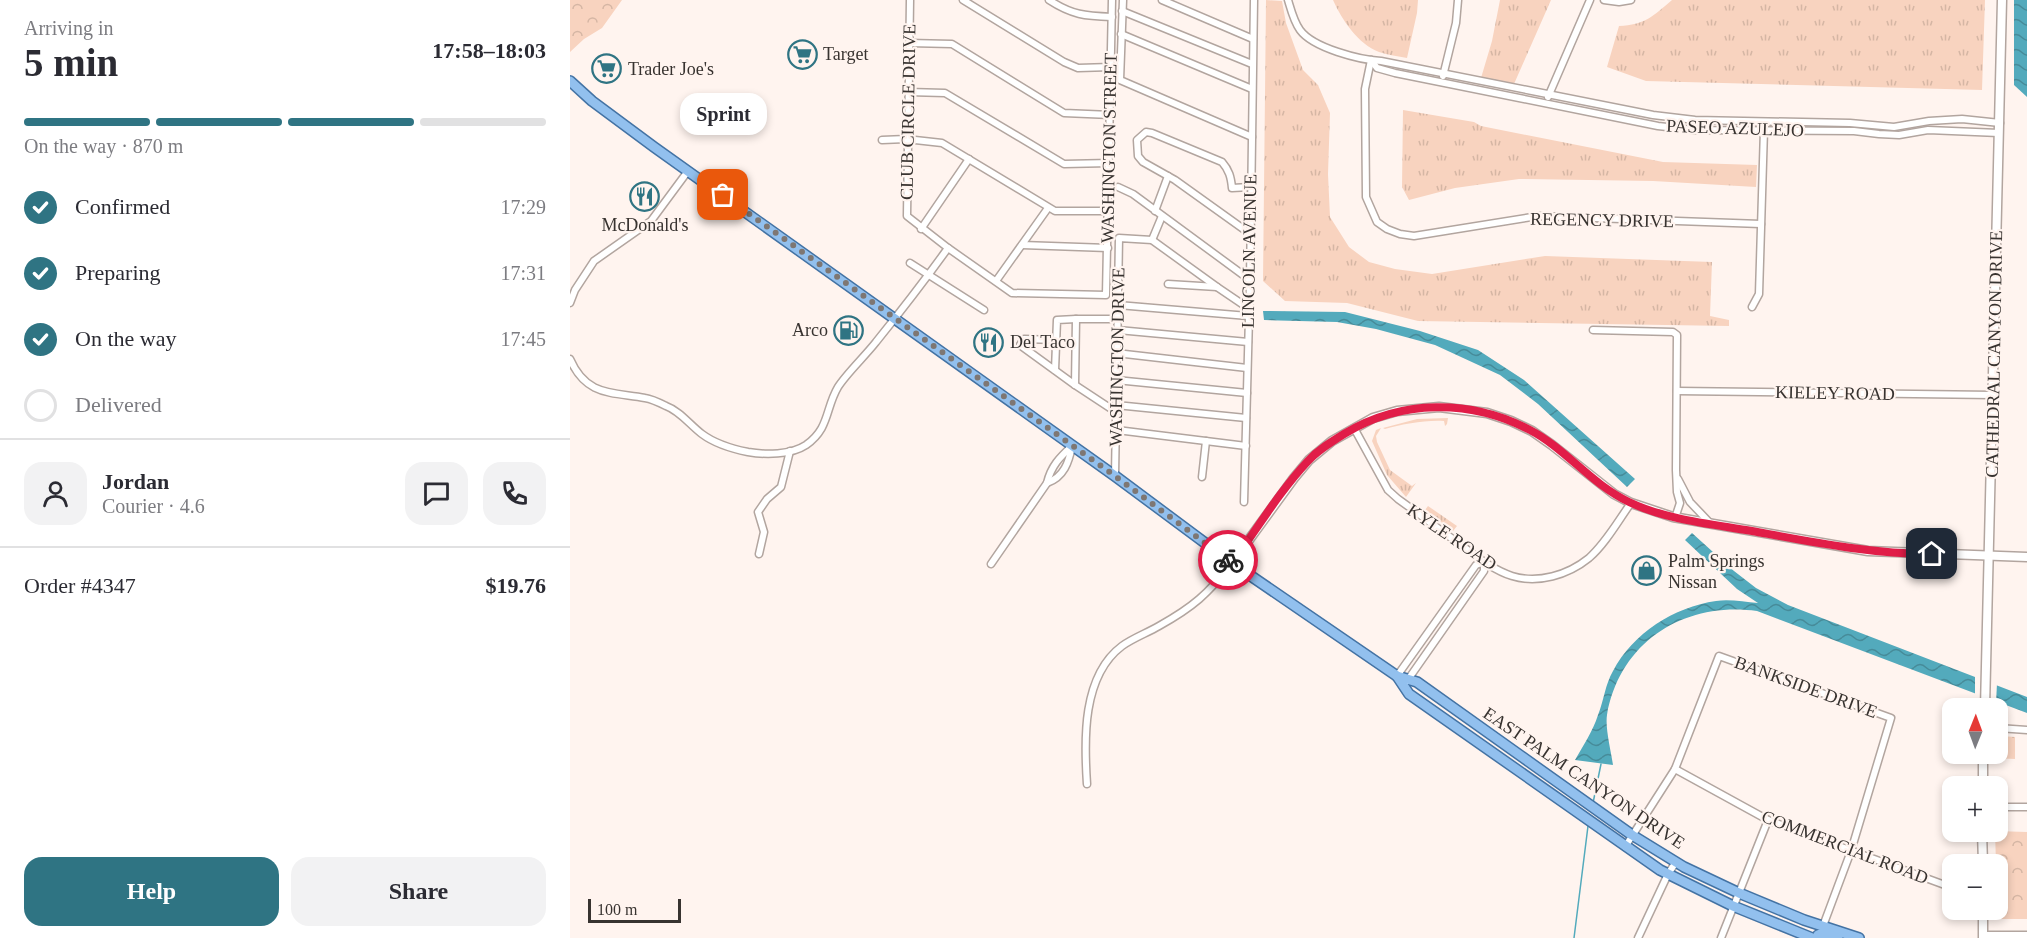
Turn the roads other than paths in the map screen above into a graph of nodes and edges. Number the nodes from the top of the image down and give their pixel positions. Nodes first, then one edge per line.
1 (910, 0) edge
2 (963, 0) edge
3 (1049, 0) edge
4 (1112, 0) edge
5 (1123, 0) edge
6 (1162, 0) edge
7 (1254, 0) edge
8 (1288, 0) edge
9 (1458, 0) edge
10 (1590, 0) edge
11 (1604, 0) edge
12 (1632, 0) edge
13 (2002, 0) edge
14 (1122, 10) junction
15 (1112, 17) junction
16 (1121, 34) junction
17 (1253, 39) junction
18 (909, 43) junction
19 (1371, 60) junction
20 (1252, 64) junction
21 (1111, 67) junction
22 (1443, 74) junction
23 (570, 81) edge
24 (1442, 82) junction
25 (1252, 89) junction
26 (908, 92) junction
27 (1549, 95) junction
28 (1546, 103) junction
29 (1111, 115) junction
30 (1764, 122) junction
31 (2000, 123) junction
32 (1764, 130) junction
33 (2000, 133) junction
34 (1252, 137) junction
35 (906, 139) junction
36 (882, 140) dead end
37 (969, 159) junction
38 (1110, 163) junction
39 (688, 171) junction
40 (1168, 176) junction
41 (1118, 187) dead end
42 (1250, 187) junction
43 (1048, 208) junction
44 (1108, 211) junction
45 (1155, 211) junction
46 (1162, 216) junction
47 (1761, 224) junction
48 (921, 229) junction
49 (1250, 232) junction
50 (1152, 240) junction
51 (1022, 245) junction
52 (948, 248) junction
53 (1108, 248) junction
54 (910, 263) dead end
55 (928, 276) junction
56 (1250, 280) junction
57 (996, 281) junction
58 (1168, 284) dead end
59 (1217, 287) junction
60 (1106, 295) joint
61 (570, 303) edge
62 (1119, 305) junction
63 (1752, 307) dead end
64 (1248, 308) junction
65 (984, 310) dead end
66 (1248, 316) junction
67 (895, 319) junction
68 (1076, 319) junction
69 (1118, 319) junction
70 (1119, 330) junction
71 (1593, 330) dead end
72 (1056, 340) junction
73 (1248, 342) junction
74 (1116, 353) junction
75 (570, 359) edge
76 (1247, 368) junction
77 (1055, 370) junction
78 (1116, 380) junction
79 (1075, 385) junction
80 (1677, 391) junction
81 (1247, 393) junction
82 (1993, 395) junction
83 (1116, 409) junction
84 (1246, 418) junction
85 (1354, 428) junction
86 (1117, 430) junction
87 (1206, 441) junction
88 (1072, 446) junction
89 (1246, 446) junction
90 (790, 451) junction
91 (1115, 476) junction
92 (1676, 476) junction
93 (1203, 477) dead end
94 (1047, 483) junction
95 (1244, 502) dead end
96 (1630, 503) junction
97 (1675, 518) junction
98 (1711, 524) junction
99 (759, 554) dead end
100 (1989, 556) junction
101 (2027, 556) edge
102 (1484, 562) junction
103 (1232, 563) junction
104 (991, 564) dead end
105 (1398, 676) junction
106 (1406, 683) junction
107 (1985, 698) edge
108 (2008, 729) edge
109 (2027, 730) edge
110 (1675, 769) junction
111 (1087, 784) dead end
112 (2008, 807) edge
113 (2027, 807) edge
114 (1768, 820) junction
115 (1632, 836) junction
116 (1625, 847) junction
117 (1851, 851) junction
118 (1676, 862) junction
119 (1668, 874) junction
120 (1942, 884) edge
121 (1738, 893) junction
122 (1733, 906) junction
123 (1983, 920) edge
124 (1823, 926) junction
125 (2027, 935) edge
126 (1984, 937) edge
127 (1638, 938) edge
128 (1721, 938) edge
129 (1812, 938) edge
130 (1817, 938) edge
131 (1838, 938) edge
132 (1856, 938) edge

1 - 18 street, CLUB CIRCLE DRIVE
2 - 21 street
3 - 15 street
4 - 15 street, WASHINGTON STREET
5 - 14 street
6 - 17 street
7 - 17 street, LINCOLN AVENUE
8 - 19 street, PASEO AZULEJO
9 - 22 street
10 - 27 street
11 - 12 street
13 - 31 main road, CATHEDRAL CANYON DRIVE
14 - 16 street
14 - 20 street
15 - 21 street, WASHINGTON STREET
16 - 25 street
16 - 34 street
17 - 20 street, LINCOLN AVENUE
18 - 26 street, CLUB CIRCLE DRIVE
18 - 29 street
19 - 22 street, PASEO AZULEJO
19 - 24 street, PASEO AZULEJO
19 - 47 street, REGENCY DRIVE
20 - 25 street, LINCOLN AVENUE
21 - 29 street, WASHINGTON STREET
22 - 24 street
22 - 27 street, PASEO AZULEJO
23 - 39 main road, EAST PALM CANYON DRIVE
24 - 28 street, PASEO AZULEJO
25 - 34 street, LINCOLN AVENUE
26 - 35 street, CLUB CIRCLE DRIVE
26 - 38 street
27 - 28 street
27 - 30 street, PASEO AZULEJO
28 - 32 street, PASEO AZULEJO
29 - 38 street, WASHINGTON STREET
30 - 31 street, PASEO AZULEJO
30 - 32 street
31 - 33 main road, CATHEDRAL CANYON DRIVE
32 - 33 street, PASEO AZULEJO
32 - 47 street
33 - 82 main road, CATHEDRAL CANYON DRIVE
34 - 42 street, LINCOLN AVENUE
35 - 36 street
35 - 37 street
35 - 48 street, CLUB CIRCLE DRIVE
37 - 43 street
37 - 48 street
38 - 44 street, WASHINGTON STREET
39 - 61 street
39 - 67 main road, EAST PALM CANYON DRIVE
40 - 42 street
40 - 45 street
40 - 49 street
41 - 45 street
42 - 49 street, LINCOLN AVENUE
43 - 44 street
43 - 51 street
44 - 53 street, WASHINGTON STREET
45 - 46 street
46 - 50 street
46 - 56 street
47 - 63 street
48 - 52 street, CLUB CIRCLE DRIVE
49 - 56 street, LINCOLN AVENUE
50 - 59 street
50 - 62 street, WASHINGTON DRIVE
51 - 53 street
51 - 57 street
52 - 55 street
52 - 57 street, CLUB CIRCLE DRIVE
53 - 60 street, WASHINGTON STREET
54 - 55 street
55 - 65 street
55 - 67 street
56 - 64 street, LINCOLN AVENUE
57 - 60 street, CLUB CIRCLE DRIVE
58 - 59 street
59 - 64 street
62 - 66 street
62 - 69 street, WASHINGTON DRIVE
64 - 66 street, LINCOLN AVENUE
66 - 73 street, LINCOLN AVENUE
67 - 88 main road, EAST PALM CANYON DRIVE
67 - 90 street
68 - 69 street
68 - 72 street
68 - 79 street
69 - 70 street, WASHINGTON DRIVE
70 - 73 street
70 - 74 street, WASHINGTON DRIVE
71 - 80 street
72 - 77 street
72 - 77 street
73 - 76 street, LINCOLN AVENUE
74 - 76 street
74 - 78 street, WASHINGTON DRIVE
75 - 90 street
76 - 81 street, LINCOLN AVENUE
77 - 79 street
78 - 81 street
78 - 83 street, WASHINGTON DRIVE
79 - 83 street
80 - 82 street, KIELEY ROAD
80 - 92 street
81 - 84 street, LINCOLN AVENUE
82 - 100 main road, CATHEDRAL CANYON DRIVE
83 - 84 street
83 - 86 street, WASHINGTON DRIVE
84 - 89 street, LINCOLN AVENUE
85 - 96 main road
85 - 102 street, KYLE ROAD
85 - 103 main road
86 - 87 street
86 - 91 street, WASHINGTON DRIVE
87 - 89 street
87 - 93 street
88 - 91 main road, EAST PALM CANYON DRIVE
88 - 94 street
88 - 94 street
89 - 95 street, LINCOLN AVENUE
90 - 99 street
91 - 103 main road, EAST PALM CANYON DRIVE
92 - 97 street
92 - 98 street
94 - 104 street
96 - 97 main road
96 - 102 street, KYLE ROAD
97 - 98 main road
98 - 100 main road
100 - 101 main road
100 - 107 main road, CATHEDRAL CANYON DRIVE
102 - 105 street
102 - 106 street
103 - 105 main road, EAST PALM CANYON DRIVE
103 - 111 street
105 - 106 main road, EAST PALM CANYON DRIVE
106 - 115 main road, EAST PALM CANYON DRIVE
106 - 116 main road, EAST PALM CANYON DRIVE
108 - 109 street
110 - 114 street, COMMERCIAL ROAD
110 - 115 street, BANKSIDE DRIVE
110 - 117 street, BANKSIDE DRIVE
112 - 113 street
114 - 117 street, COMMERCIAL ROAD
114 - 121 street
115 - 116 street, BANKSIDE DRIVE
115 - 118 main road, EAST PALM CANYON DRIVE
116 - 119 main road, EAST PALM CANYON DRIVE
117 - 120 street, COMMERCIAL ROAD
117 - 124 street
118 - 119 street
118 - 121 main road, EAST PALM CANYON DRIVE
119 - 122 main road, EAST PALM CANYON DRIVE
119 - 127 street
121 - 122 street
121 - 124 main road, EAST PALM CANYON DRIVE
122 - 128 street
122 - 129 main road, EAST PALM CANYON DRIVE
123 - 126 main road
124 - 132 main road, EAST PALM CANYON DRIVE
125 - 126 street
130 - 131 main road

